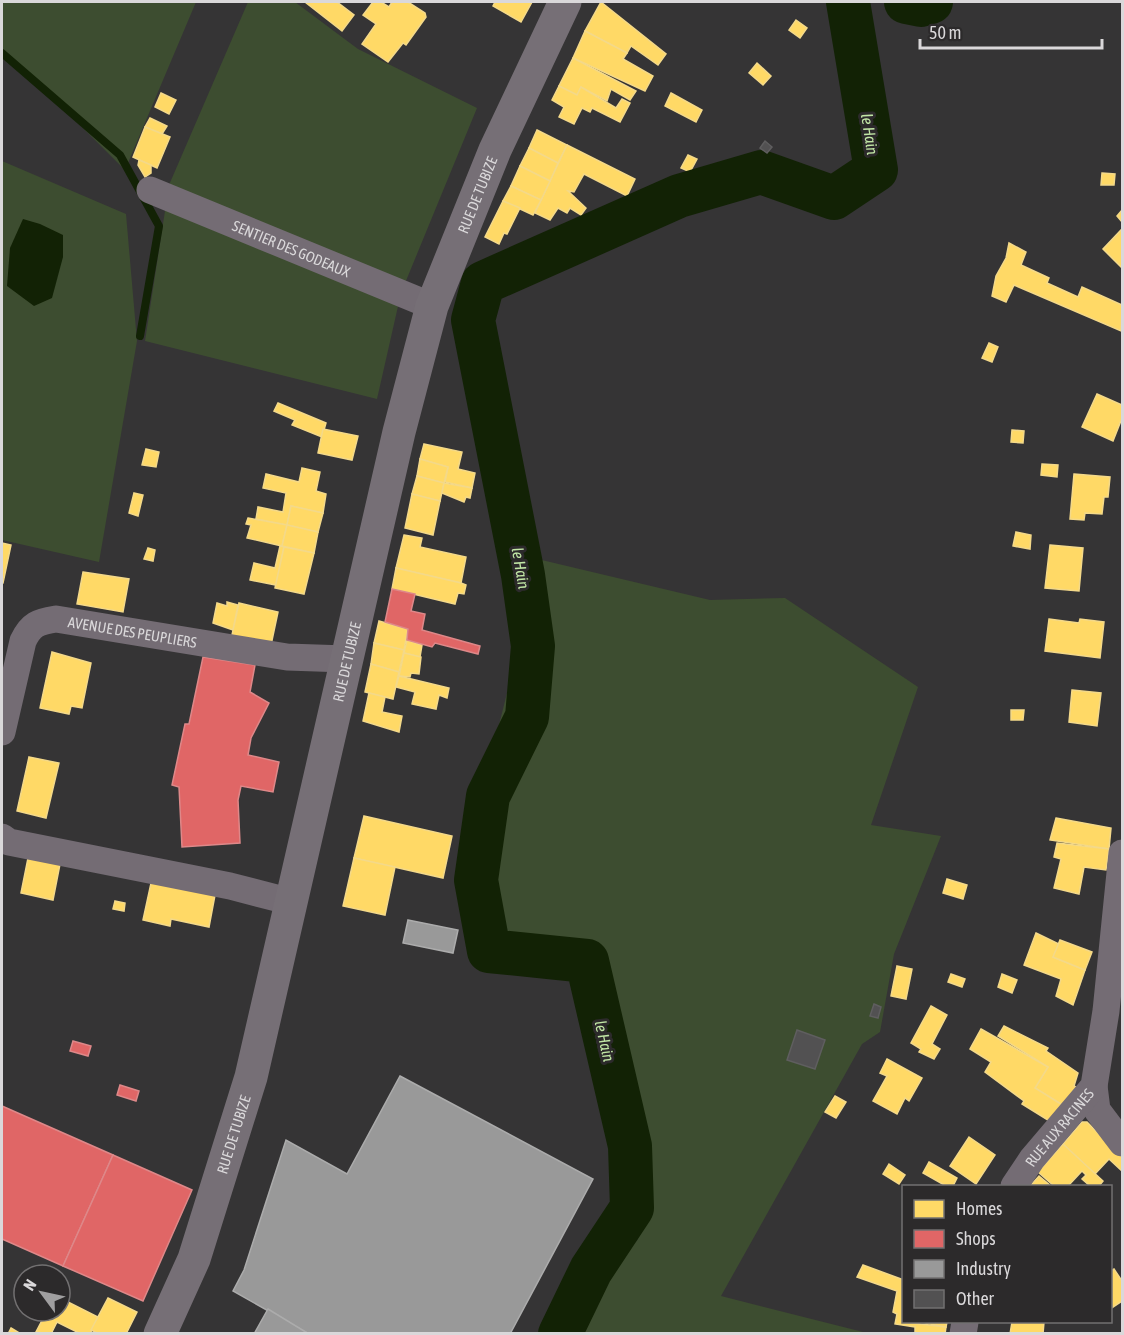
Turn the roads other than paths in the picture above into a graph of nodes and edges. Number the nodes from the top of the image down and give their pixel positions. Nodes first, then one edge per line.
1 (565, 2) edge
2 (150, 190) dead end
3 (432, 306) junction
4 (346, 659) junction
5 (2, 732) edge
6 (2, 837) edge
7 (1122, 853) edge
8 (292, 902) junction
9 (1094, 1086) junction
10 (1122, 1143) edge
11 (1015, 1185) edge
12 (160, 1334) edge

1 - 3 main road, RUE DE TUBIZE
2 - 3 street, SENTIER DES GODEAUX
3 - 4 main road, RUE DE TUBIZE
4 - 5 street, AVENUE DES PEUPLIERS
4 - 8 main road, RUE DE TUBIZE
6 - 8 street
7 - 9 street, RUE AUX RACINES
8 - 12 main road, RUE DE TUBIZE
9 - 10 street
9 - 11 street, RUE AUX RACINES

